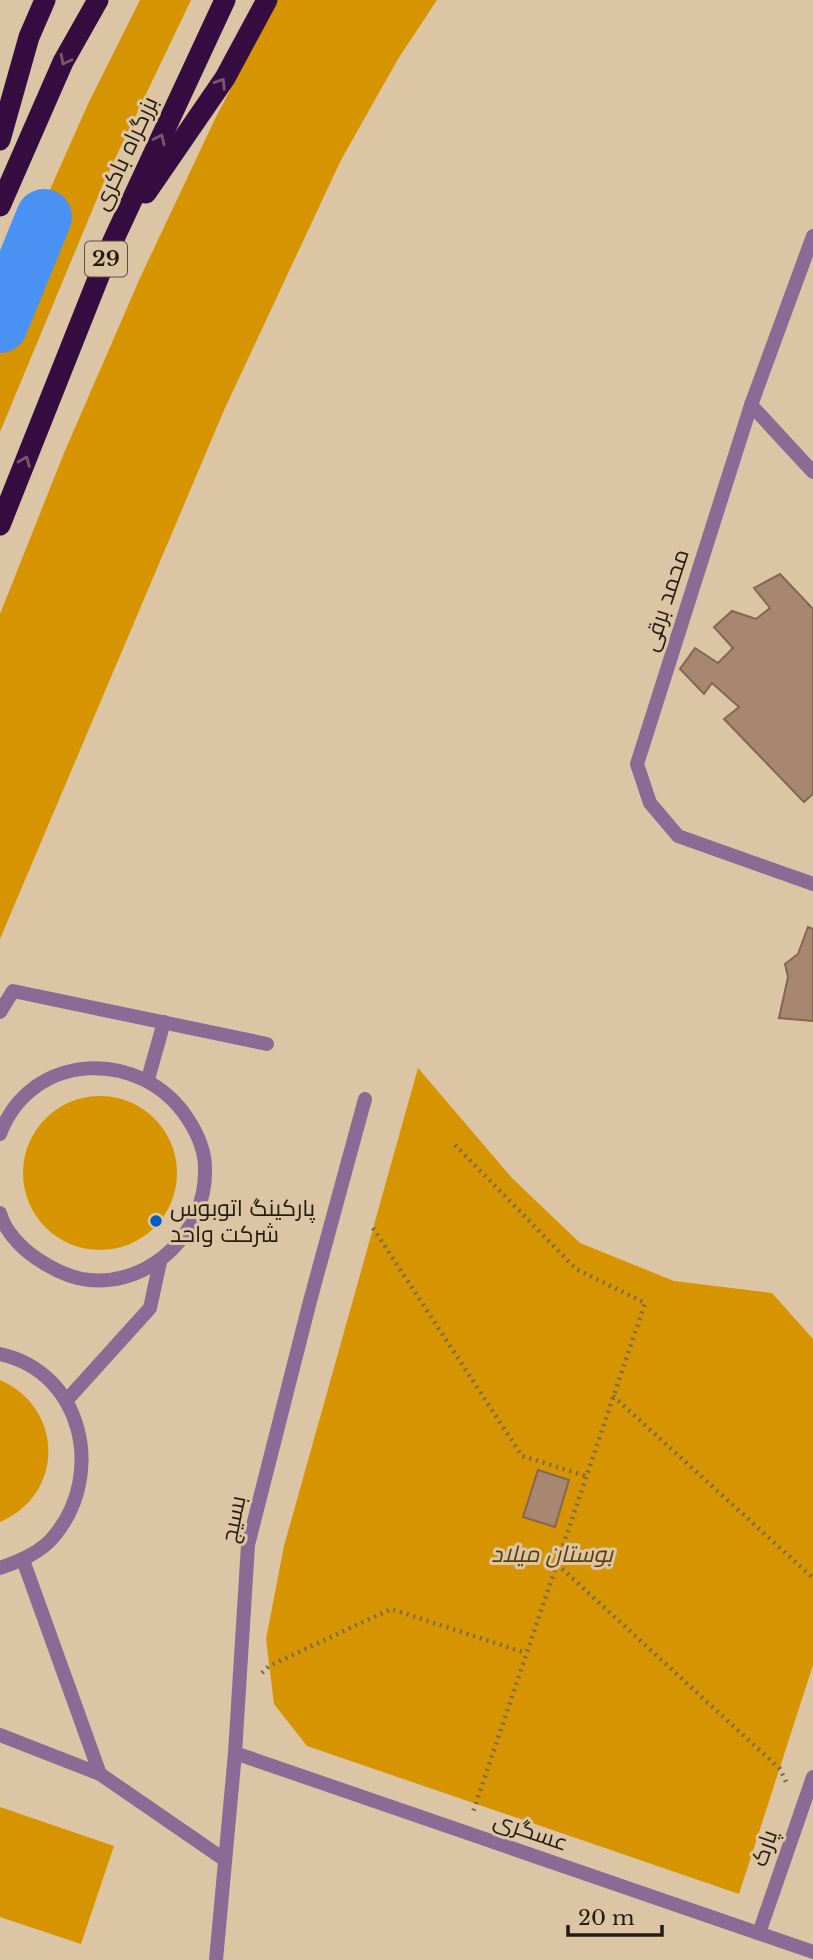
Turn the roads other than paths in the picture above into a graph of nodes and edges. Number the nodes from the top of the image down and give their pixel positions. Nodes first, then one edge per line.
1 (44, 0) edge
2 (98, 0) edge
3 (225, 0) edge
4 (267, 0) edge
5 (0, 140) edge
6 (0, 206) edge
7 (813, 236) edge
8 (113, 241) junction
9 (751, 405) junction
10 (813, 472) edge
11 (0, 525) edge
12 (813, 884) edge
13 (0, 1012) edge
14 (164, 1022) junction
15 (267, 1044) dead end
16 (148, 1079) junction
17 (365, 1099) dead end
18 (0, 1134) edge
19 (0, 1213) edge
20 (160, 1262) junction
21 (0, 1354) edge
22 (66, 1401) junction
23 (23, 1560) junction
24 (0, 1568) edge
25 (0, 1735) edge
26 (235, 1753) junction
27 (100, 1774) junction
28 (813, 1777) edge
29 (225, 1860) junction
30 (759, 1933) junction
31 (813, 1952) edge
32 (216, 1960) edge

1 - 5 highway
2 -> 6 highway
8 -> 3 highway, بزرگراه باکری / 29
8 -> 4 highway
7 - 9 street, محمد برقی
11 -> 8 highway, بزرگراه باکری / 29
9 - 10 street
9 - 12 street, محمد برقی
13 - 14 street
14 - 15 street
14 - 16 street
16 - 18 street
16 - 20 street
17 - 26 street, بسیج
19 - 20 street
20 - 22 street
21 - 22 street
22 - 23 street
23 - 24 street
23 - 27 street
25 - 27 street
26 - 29 street, بسیج
26 - 30 street, عسگری
27 - 29 street
28 - 30 street, پارک
29 - 32 street, بسیج
30 - 31 street, عسگری

